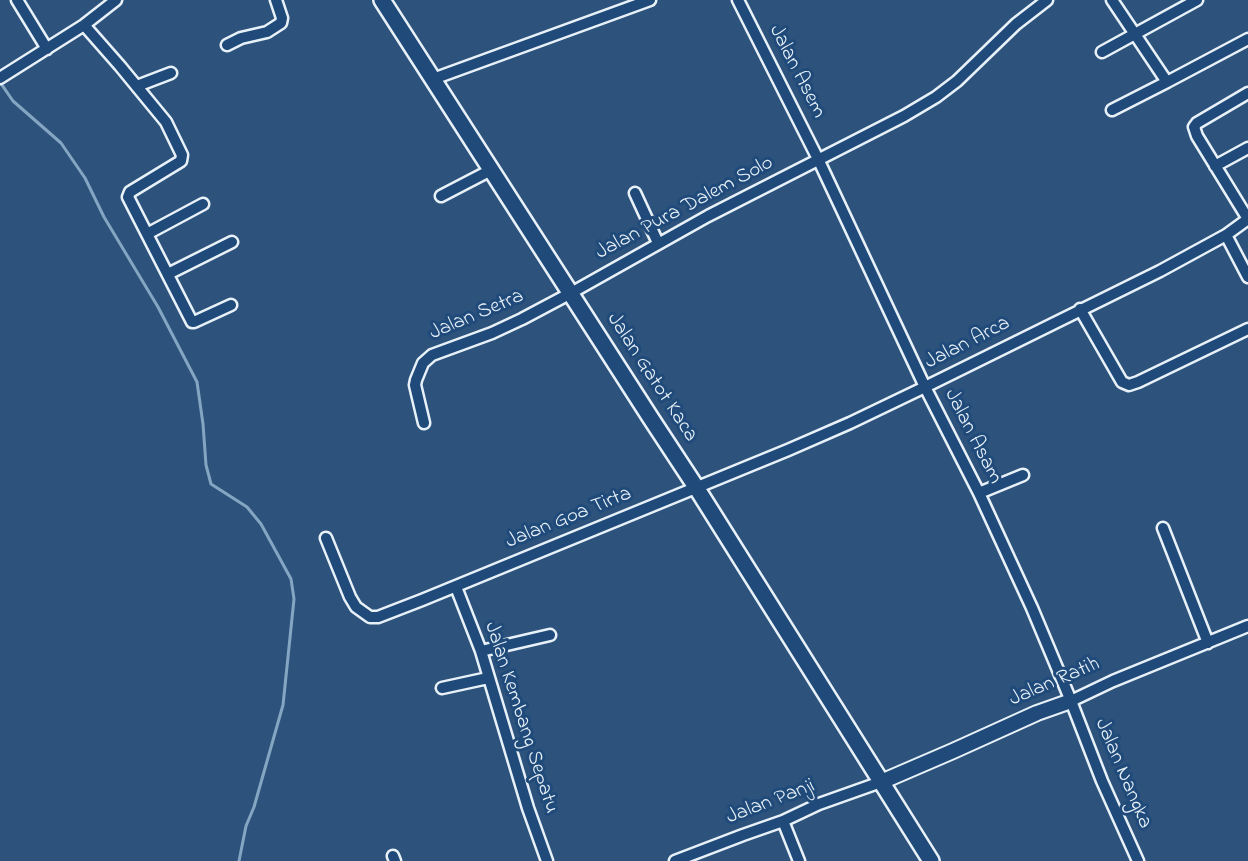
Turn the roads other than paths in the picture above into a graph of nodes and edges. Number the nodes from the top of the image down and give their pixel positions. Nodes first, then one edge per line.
1 (17, 0) edge
2 (116, 0) edge
3 (276, 0) edge
4 (382, 0) edge
5 (650, 0) edge
6 (738, 0) edge
7 (1047, 0) edge
8 (1112, 0) edge
9 (1197, 0) edge
10 (84, 25) junction
11 (1136, 34) junction
12 (1248, 39) edge
13 (227, 45) dead end
14 (47, 49) junction
15 (1102, 52) dead end
16 (171, 73) dead end
17 (0, 78) edge
18 (433, 79) junction
19 (1167, 82) junction
20 (137, 86) junction
21 (1248, 93) edge
22 (1112, 110) dead end
23 (1248, 148) edge
24 (819, 161) junction
25 (1215, 166) junction
26 (491, 170) junction
27 (635, 193) dead end
28 (441, 196) dead end
29 (203, 204) dead end
30 (1248, 219) edge
31 (147, 234) junction
32 (1226, 235) junction
33 (232, 242) dead end
34 (658, 243) junction
35 (168, 274) junction
36 (1248, 277) edge
37 (571, 293) junction
38 (231, 305) dead end
39 (1080, 309) junction
40 (1248, 329) edge
41 (925, 387) junction
42 (424, 423) dead end
43 (1023, 475) dead end
44 (696, 487) junction
45 (979, 493) junction
46 (1163, 528) dead end
47 (326, 538) dead end
48 (456, 586) junction
49 (1248, 626) edge
50 (550, 635) dead end
51 (1208, 643) junction
52 (481, 651) junction
53 (488, 678) junction
54 (442, 688) dead end
55 (1071, 701) junction
56 (881, 782) junction
57 (783, 821) junction
58 (547, 861) edge
59 (675, 861) edge
60 (799, 861) edge
61 (931, 861) edge
62 (1138, 861) edge

1 - 14 street
2 - 10 street
3 - 13 street
4 - 18 main road, Jalan Gatot Kaca
5 - 18 street
6 - 24 street, Jalan Asem
7 - 24 street, Jalan Pura Dalem Solo
8 - 11 street
9 - 11 street
10 - 14 street
10 - 20 street
11 - 15 street
11 - 19 street
12 - 19 street
14 - 17 street
16 - 20 street
18 - 26 main road, Jalan Gatot Kaca
19 - 22 street
20 - 31 street
21 - 25 street
23 - 25 street
24 - 34 street, Jalan Pura Dalem Solo
24 - 41 street, Jalan Asam
25 - 30 street
26 - 28 street
26 - 37 main road, Jalan Gatot Kaca
27 - 34 street
29 - 31 street
30 - 32 street, Jalan Arca
31 - 35 street
32 - 36 street
32 - 39 street, Jalan Arca
33 - 35 street
34 - 37 street, Jalan Pura Dalem Solo
35 - 38 street
37 - 42 street, Jalan Setra
37 - 44 main road, Jalan Gatot Kaca
39 - 40 street
39 - 41 street, Jalan Arca
41 - 44 street, Jalan Arca
41 - 45 street, Jalan Asam
43 - 45 street
44 - 48 street, Jalan Goa Tirta
44 - 56 main road, Jalan Gatot Kaca
45 - 55 street, Jalan Asam
46 - 51 street
47 - 48 street, Jalan Goa Tirta
48 - 52 street, Jalan Kembang Sepatu
49 - 51 street, Jalan Ratih
50 - 52 street
51 - 55 street, Jalan Ratih
52 - 53 street, Jalan Kembang Sepatu
53 - 54 street
53 - 58 street, Jalan Kembang Sepatu
55 - 56 street, Jalan Ratih
55 - 62 street, Jalan Nangka
56 - 57 street, Jalan Panji
56 - 61 main road, Jalan Gatot Kaca
57 - 59 street, Jalan Panji
57 - 60 street

